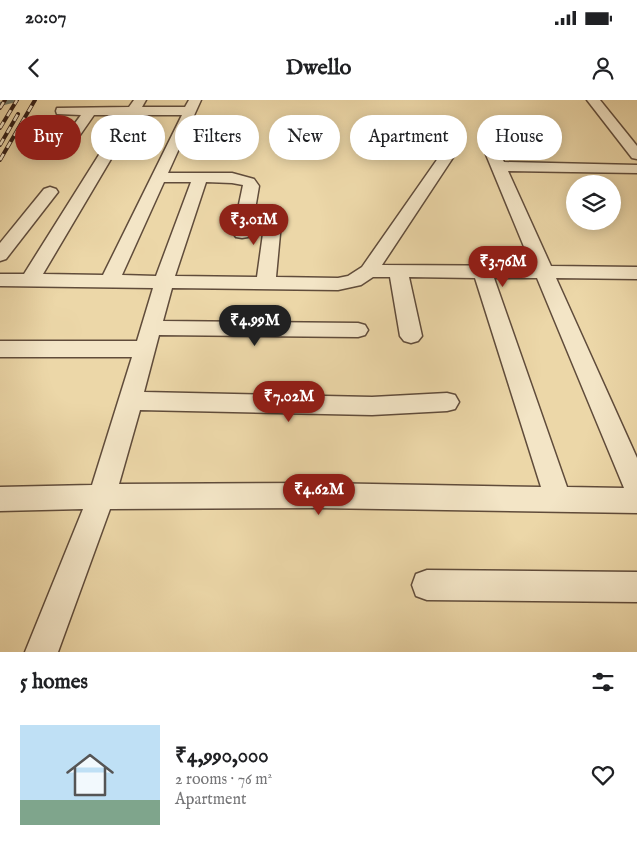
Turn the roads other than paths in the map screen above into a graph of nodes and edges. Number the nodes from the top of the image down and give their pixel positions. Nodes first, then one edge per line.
1 (593, 100) edge
2 (192, 105) edge
3 (136, 106) edge
4 (62, 111) dead end
5 (90, 111) junction
6 (81, 124) edge
7 (635, 149) edge
8 (444, 160) edge
9 (494, 160) edge
10 (497, 166) junction
11 (637, 169) edge
12 (158, 177) junction
13 (200, 178) junction
14 (50, 192) dead end
15 (274, 212) dead end
16 (242, 233) dead end
17 (0, 255) edge
18 (369, 271) junction
19 (398, 271) junction
20 (482, 271) junction
21 (542, 271) junction
22 (636, 274) edge
23 (0, 280) edge
24 (30, 280) junction
25 (110, 281) junction
26 (165, 282) junction
27 (266, 283) junction
28 (358, 330) dead end
29 (411, 336) dead end
30 (149, 338) junction
31 (0, 349) edge
32 (131, 402) junction
33 (447, 402) dead end
34 (637, 488) edge
35 (101, 496) junction
36 (0, 499) edge
37 (558, 499) junction
38 (637, 501) edge
39 (427, 584) dead end
40 (637, 587) edge
41 (40, 652) edge

1 - 7 street
2 - 3 street
2 - 12 street
3 - 5 street
3 - 24 street
4 - 5 street
5 - 6 street
8 - 18 street
9 - 10 street
10 - 11 street
10 - 21 street
12 - 13 street
12 - 25 street
13 - 16 street
13 - 26 street
14 - 17 street
15 - 27 street
18 - 19 street
18 - 27 street
19 - 20 street
19 - 29 street
20 - 21 street
20 - 37 street
21 - 22 street
21 - 34 street
23 - 24 street
24 - 25 street
25 - 26 street
26 - 27 street
26 - 30 street
28 - 30 street
30 - 31 street
30 - 32 street
32 - 33 street
32 - 35 street
35 - 36 street
35 - 37 street
35 - 41 street
37 - 38 street
39 - 40 street

